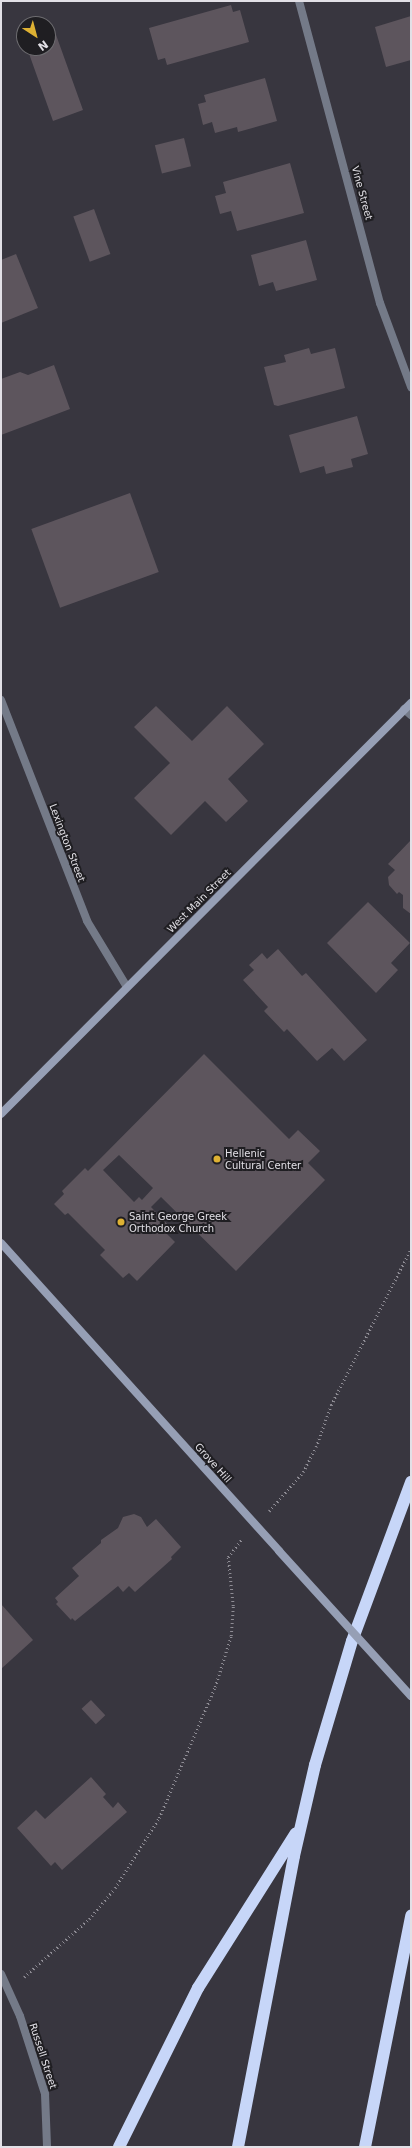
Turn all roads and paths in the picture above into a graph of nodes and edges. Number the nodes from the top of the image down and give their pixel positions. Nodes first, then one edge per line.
1 (299, 1) edge
2 (411, 388) edge
3 (1, 700) edge
4 (411, 703) edge
5 (404, 709) junction
6 (411, 716) edge
7 (127, 987) junction
8 (1, 1114) edge
9 (1, 1243) edge
10 (411, 1249) edge
11 (411, 1482) edge
12 (276, 1504) dead end
13 (235, 1546) dead end
14 (411, 1696) edge
15 (300, 1827) junction
16 (411, 1916) edge
17 (1, 1974) edge
18 (8, 1991) junction
19 (47, 2147) edge
20 (119, 2147) edge
21 (238, 2147) edge
22 (365, 2147) edge

1 - 2 street, Vine Street
3 - 7 street, Lexington Street
4 - 5 street, West Main Street
5 - 6 street
5 - 7 street, West Main Street
7 - 8 street, West Main Street
9 - 14 street, Grove Hill, bridge
10 - 12 path
11 - 15 highway
13 - 18 path
15 - 20 highway
15 - 21 highway
16 - 22 highway
17 - 18 street, Russell Street
18 - 19 street, Russell Street

